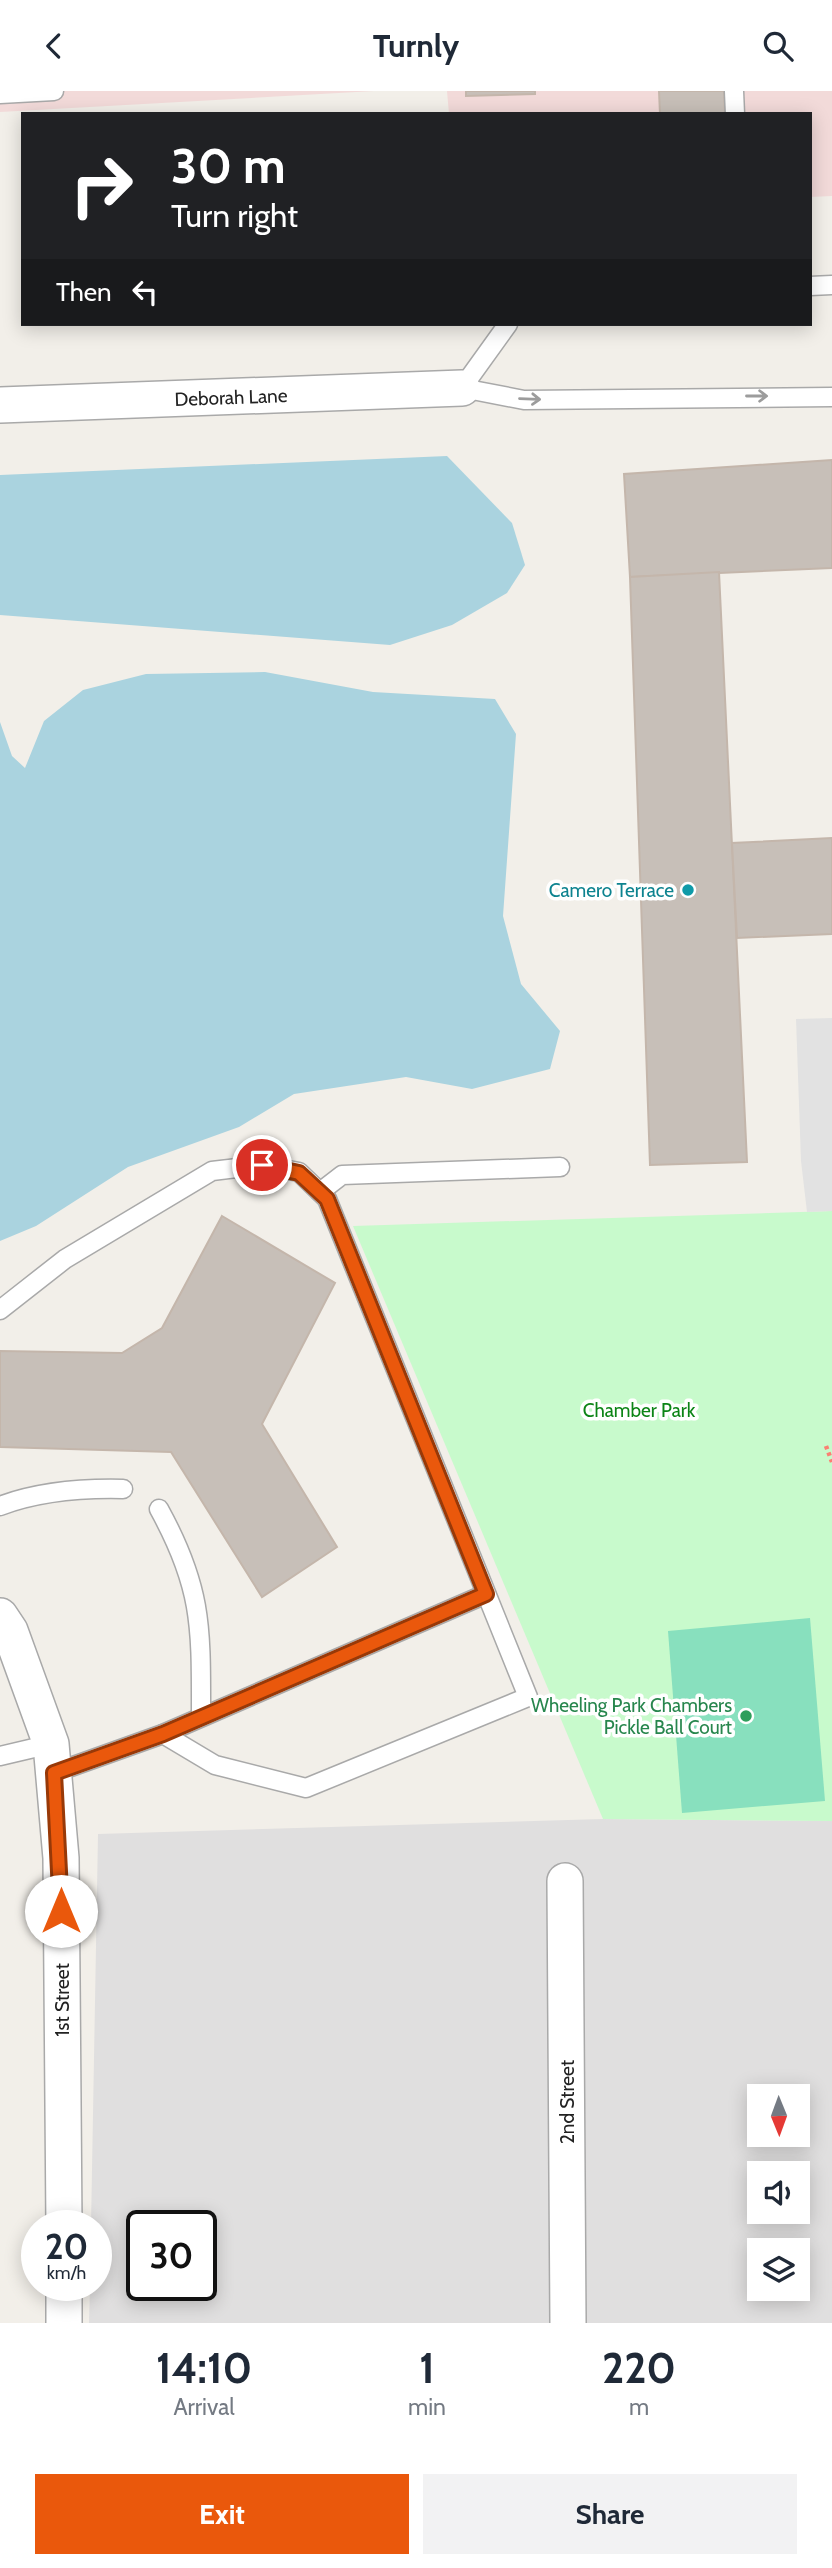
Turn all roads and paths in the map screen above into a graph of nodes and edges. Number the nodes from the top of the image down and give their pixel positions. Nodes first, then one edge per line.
1 (54, 91) edge
2 (734, 91) edge
3 (0, 94) edge
4 (735, 112) edge
5 (832, 285) edge
6 (812, 286) edge
7 (507, 326) edge
8 (463, 388) junction
9 (832, 397) edge
10 (0, 405) edge
11 (560, 1167) dead end
12 (320, 1192) junction
13 (0, 1310) edge
14 (826, 1446) dead end
15 (832, 1462) edge
16 (123, 1489) dead end
17 (0, 1506) edge
18 (159, 1509) dead end
19 (486, 1594) junction
20 (0, 1616) edge
21 (201, 1717) junction
22 (163, 1734) junction
23 (0, 1756) edge
24 (53, 1759) junction
25 (565, 1881) dead end
26 (64, 2210) edge
27 (64, 2301) edge
28 (64, 2323) edge
29 (568, 2323) edge

1 - 3 lane
2 - 4 lane
5 - 6 lane
7 - 8 lane
8 -> 9 lane
8 - 10 street, Deborah Lane
11 - 12 lane
12 - 13 lane
12 - 19 lane
14 - 15 path
16 - 17 lane
18 - 21 lane
19 - 21 lane
19 - 22 lane
20 - 24 street, 1st Street
21 - 22 lane
22 - 24 lane
23 - 24 lane
24 - 26 street, 1st Street
25 - 29 street, 2nd Street
27 - 28 street

